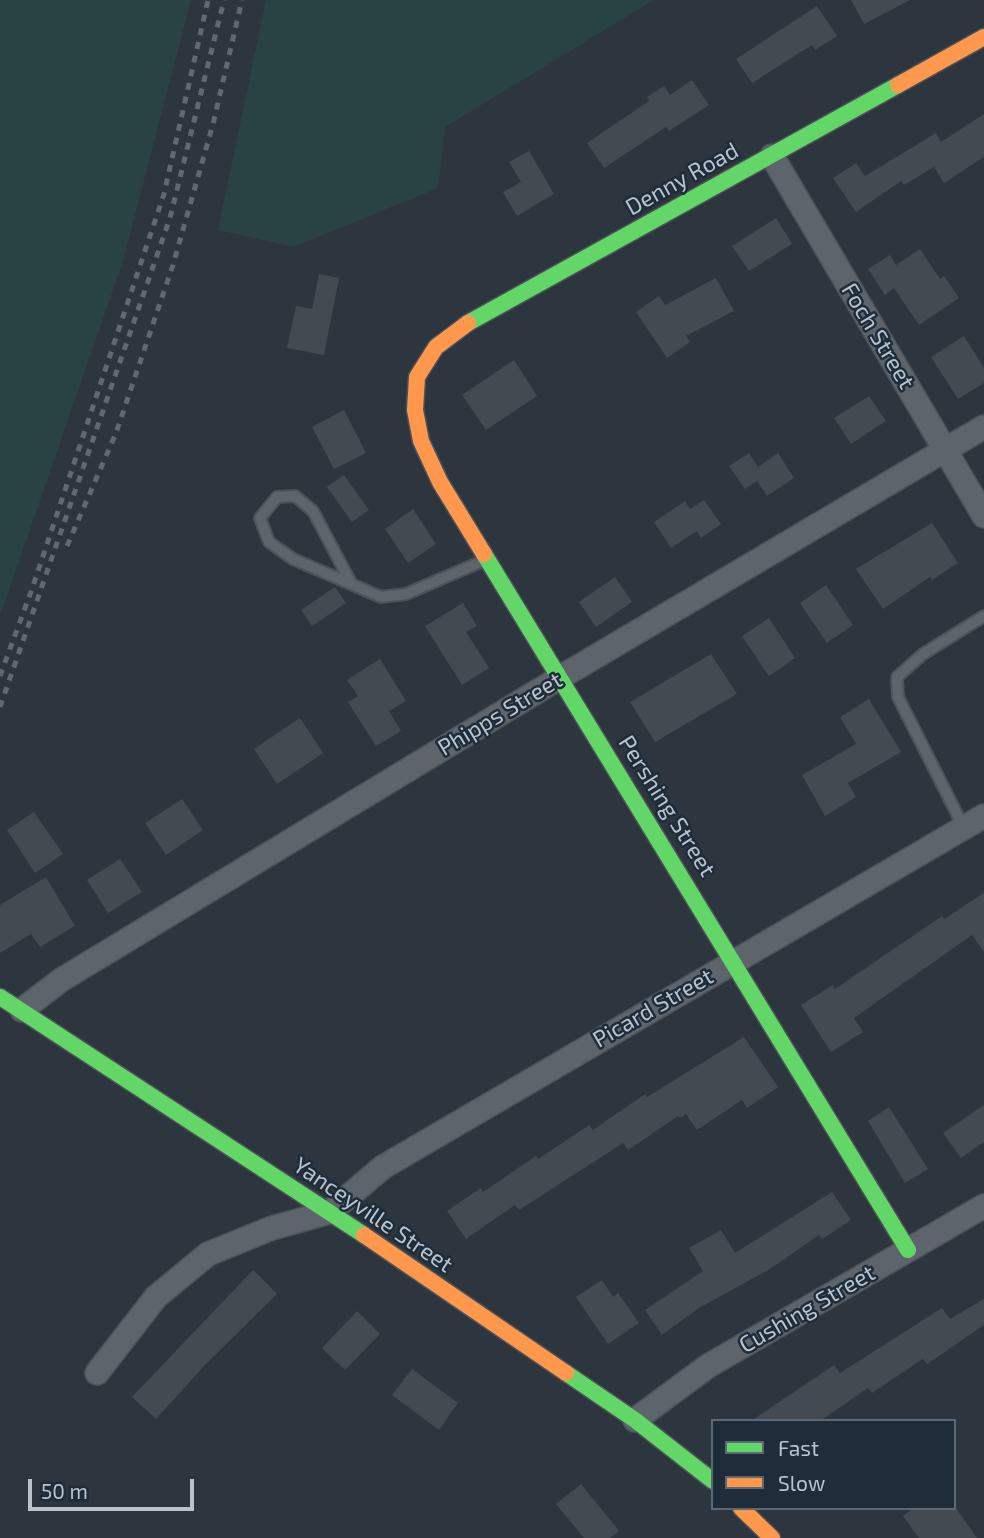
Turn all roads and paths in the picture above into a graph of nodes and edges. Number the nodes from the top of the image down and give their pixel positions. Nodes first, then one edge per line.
1 (984, 37) edge
2 (772, 156) junction
3 (417, 377) joint
4 (984, 426) edge
5 (945, 449) junction
6 (984, 516) edge
7 (488, 559) junction
8 (351, 583) junction
9 (984, 616) edge
10 (561, 677) junction
11 (984, 816) edge
12 (964, 828) junction
13 (734, 960) junction
14 (0, 997) edge
15 (22, 1010) junction
16 (984, 1206) edge
17 (330, 1212) junction
18 (908, 1251) junction
19 (97, 1373) dead end
20 (635, 1420) junction
21 (711, 1479) edge
22 (743, 1510) edge
23 (772, 1538) edge

1 - 2 street, Denny Road
2 - 3 street, Denny Road
2 - 5 street, Foch Street
3 - 7 street, Pershing Street
4 - 5 street, Phipps Street
5 - 6 street, Foch Street
5 - 10 street, Phipps Street
7 - 8 lane
7 - 10 street, Pershing Street
8 - 8 lane
9 - 12 lane
10 - 13 street, Pershing Street
10 - 15 street, Phipps Street
11 - 12 street, Picard Street
12 - 13 street, Picard Street
13 - 17 street, Picard Street
13 - 18 street, Pershing Street
14 - 15 street, Yanceyville Street
15 - 17 street, Yanceyville Street
16 - 18 street, Cushing Street
17 - 19 street
17 - 20 street, Yanceyville Street
18 - 20 street, Cushing Street
20 - 21 street, Yanceyville Street
22 - 23 street

